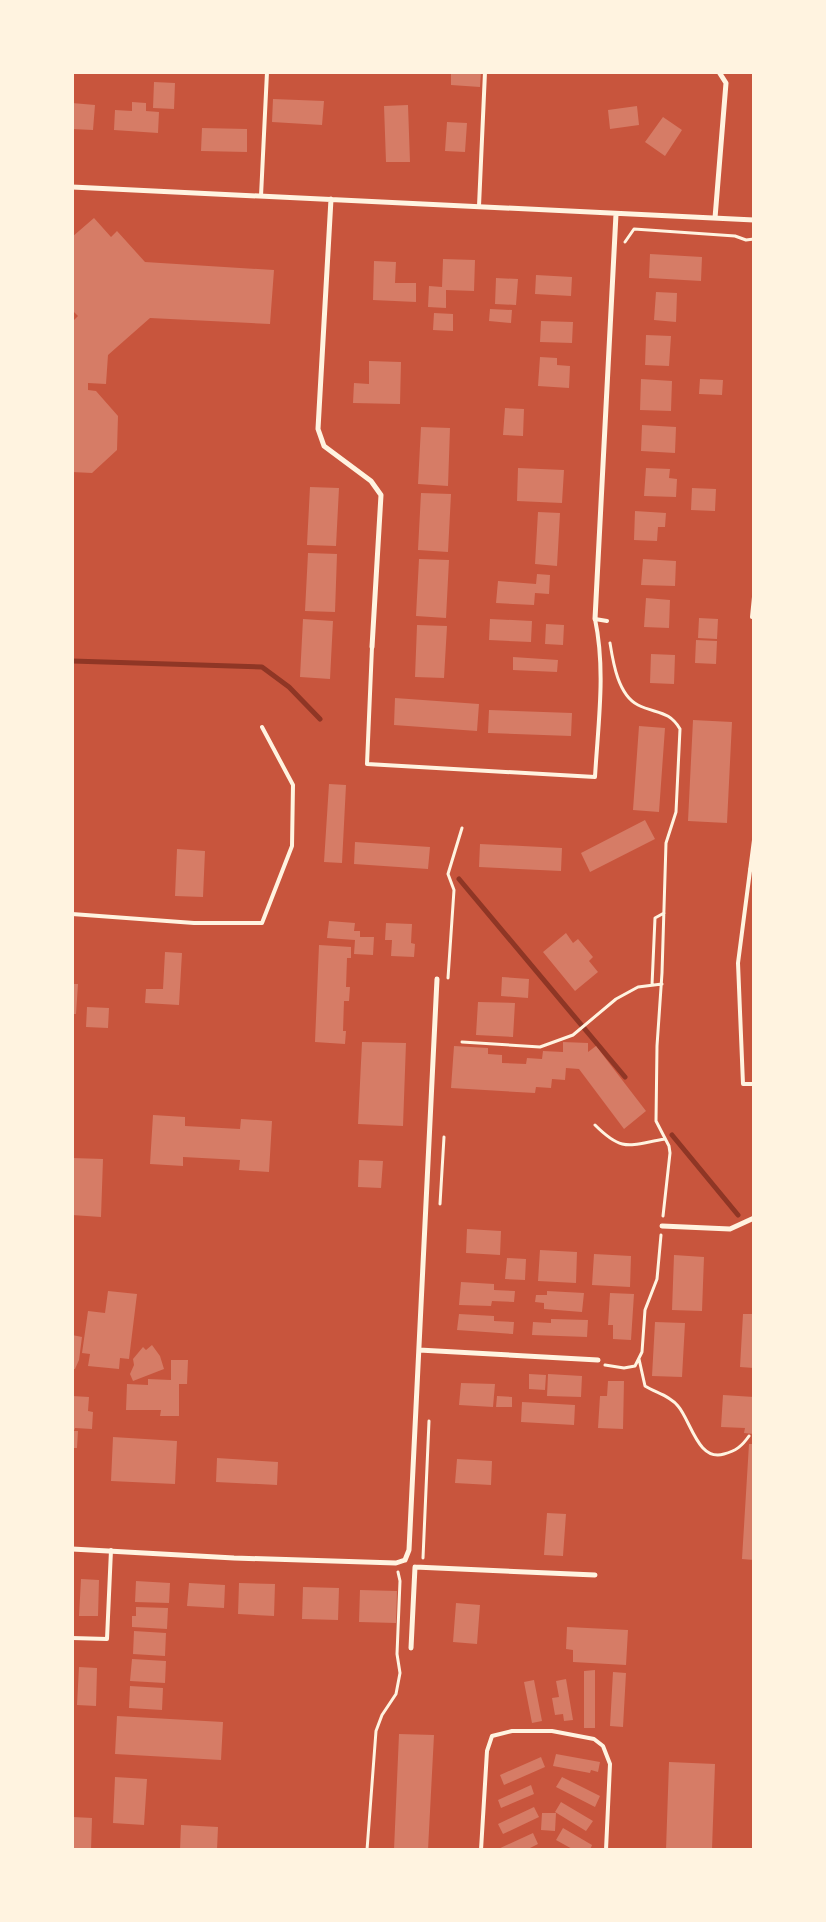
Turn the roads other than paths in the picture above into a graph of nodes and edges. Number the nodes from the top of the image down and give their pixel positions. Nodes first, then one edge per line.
1 (267, 72) edge
2 (485, 72) edge
3 (719, 72) edge
4 (72, 187) edge
5 (260, 196) junction
6 (331, 199) junction
7 (479, 206) junction
8 (616, 214) junction
9 (715, 218) junction
10 (754, 220) edge
11 (754, 597) edge
12 (752, 618) dead end
13 (595, 619) junction
14 (606, 621) road end
15 (372, 647) joint
16 (262, 727) dead end
17 (754, 840) edge
18 (752, 869) edge
19 (72, 914) edge
20 (437, 979) dead end
21 (754, 1084) edge
22 (754, 1218) edge
23 (662, 1226) road end
24 (419, 1350) junction
25 (598, 1360) road end
26 (72, 1549) edge
27 (111, 1550) junction
28 (405, 1560) junction
29 (415, 1567) junction
30 (595, 1575) dead end
31 (72, 1638) edge
32 (411, 1648) dead end
33 (481, 1850) edge
34 (606, 1850) edge

1 - 5 lane
2 - 7 lane
3 - 9 street
4 - 5 street
5 - 6 street
6 - 7 street
6 - 15 street
7 - 8 street
8 - 9 street
8 - 13 street
9 - 10 street
11 - 12 lane
13 - 14 lane
13 - 15 lane
16 - 19 lane
17 - 18 lane
18 - 21 lane
20 - 24 street
22 - 23 street
24 - 25 street
24 - 28 street
26 - 27 street
27 - 28 street
27 - 31 lane
28 - 29 street
29 - 30 street
29 - 32 street
33 - 34 lane

